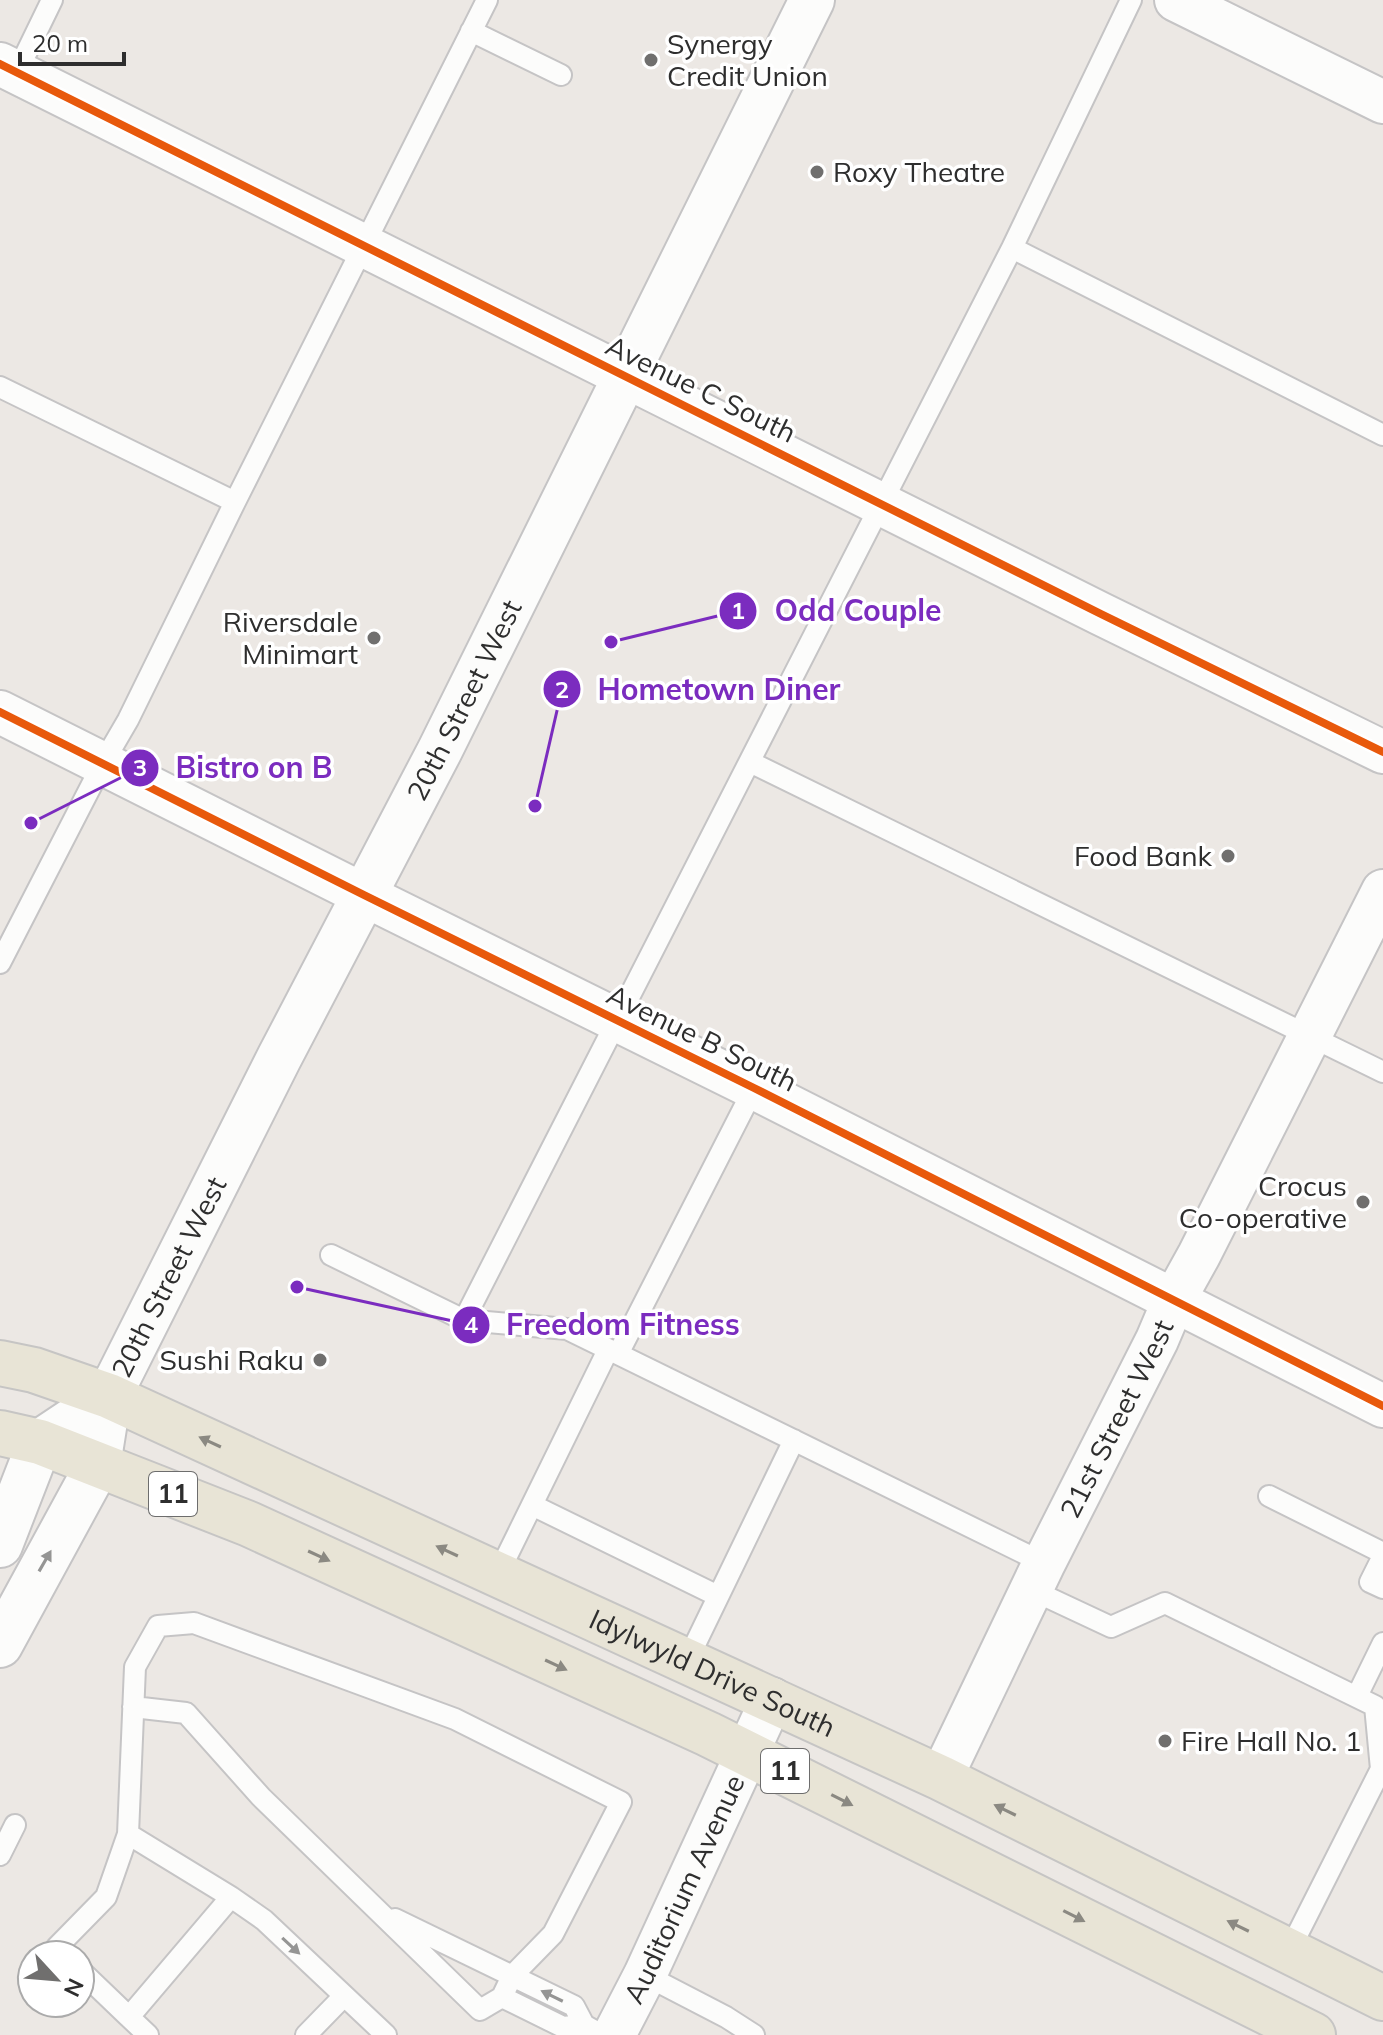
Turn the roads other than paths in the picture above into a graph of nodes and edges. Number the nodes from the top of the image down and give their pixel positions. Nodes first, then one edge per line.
1 (52, 0) edge
2 (487, 0) edge
3 (812, 0) edge
4 (1131, 0) edge
5 (1176, 0) edge
6 (471, 31) junction
7 (9, 68) edge
8 (561, 75) dead end
9 (1383, 102) edge
10 (364, 245) junction
11 (1012, 248) junction
12 (625, 376) junction
13 (0, 387) edge
14 (1383, 435) edge
15 (235, 502) junction
16 (882, 504) junction
17 (0, 712) edge
18 (1383, 752) edge
19 (750, 762) junction
20 (103, 763) junction
21 (1383, 891) edge
22 (364, 895) junction
23 (0, 963) edge
24 (617, 1020) junction
25 (1310, 1035) junction
26 (1383, 1072) edge
27 (754, 1088) junction
28 (331, 1255) dead end
29 (1174, 1300) junction
30 (464, 1320) junction
31 (613, 1352) junction
32 (11, 1361) edge
33 (109, 1396) junction
34 (1383, 1406) edge
35 (20, 1438) edge
36 (794, 1440) junction
37 (98, 1465) junction
38 (1269, 1496) dead end
39 (532, 1505) junction
40 (0, 1545) edge
41 (1383, 1554) edge
42 (498, 1574) junction
43 (1038, 1576) junction
44 (1383, 1588) edge
45 (718, 1596) junction
46 (1383, 1643) edge
47 (0, 1645) edge
48 (687, 1661) junction
49 (1357, 1696) junction
50 (772, 1699) junction
51 (133, 1707) junction
52 (747, 1752) junction
53 (941, 1778) junction
54 (15, 1825) dead end
55 (128, 1834) junction
56 (0, 1855) edge
57 (231, 1897) junction
58 (377, 1909) junction
59 (65, 1939) edge
60 (1289, 1951) junction
61 (645, 1975) junction
62 (512, 1976) junction
63 (96, 1985) edge
64 (344, 1996) junction
65 (502, 1997) junction
66 (1383, 1998) edge
67 (129, 2017) junction
68 (599, 2030) edge
69 (148, 2035) edge
70 (306, 2035) edge
71 (386, 2035) edge
72 (604, 2035) edge
73 (754, 2035) edge
74 (1313, 2035) edge

1 - 7 lane
2 - 6 lane
3 - 12 main road, 20th Street West
4 - 11 lane
5 - 9 street
6 - 8 lane
6 - 10 lane
7 - 10 street, Avenue C South
10 - 12 street, Avenue C South
10 - 15 lane
11 - 14 lane
11 - 16 lane
12 - 16 street, Avenue C South
12 - 22 main road, 20th Street West
13 - 15 lane
15 - 20 lane
16 - 18 street, Avenue C South
16 - 19 lane
17 - 20 street, Avenue B South
19 - 24 lane
19 - 25 lane
20 - 22 street, Avenue B South
20 - 23 lane
21 - 25 street, 21st Street West
22 - 24 street, Avenue B South
22 - 33 main road, 20th Street West
24 - 27 street, Avenue B South
24 - 30 lane
25 - 26 lane
25 - 29 street, 21st Street West
27 - 29 street, Avenue B South
27 - 31 lane
28 - 30 lane
29 - 34 street, Avenue B South
29 - 43 street, 21st Street West
30 - 31 lane
31 - 36 lane
31 - 39 lane
32 - 33 main road, Idylwyld Drive South / 11
33 - 35 main road
33 - 37 main road
42 -> 33 main road, Idylwyld Drive South / 11
35 - 37 main road, Idylwyld Drive South / 11
35 - 40 main road
36 - 43 lane
36 - 45 lane
47 -> 37 main road
37 -> 52 main road, Idylwyld Drive South / 11
38 - 41 lane
39 - 42 lane
39 - 45 lane
41 - 44 lane
42 - 48 main road, Idylwyld Drive South / 11
43 - 49 lane
43 - 53 street, 21st Street West
45 - 48 lane
46 - 49 lane
48 - 50 main road, Idylwyld Drive South / 11
49 - 60 lane
50 - 52 street, Auditorium Avenue
50 - 53 main road, Idylwyld Drive South / 11
51 - 55 lane
51 - 58 lane
51 - 62 lane
52 - 61 street, Auditorium Avenue
52 -> 74 main road, Idylwyld Drive South / 11
60 -> 53 main road, Idylwyld Drive South / 11
54 - 56 lane
55 - 57 lane
55 - 59 lane
57 -> 64 lane
57 - 67 lane
58 - 62 lane
58 - 65 lane
60 - 66 main road, Idylwyld Drive South / 11
61 - 68 street, Auditorium Avenue
61 - 73 lane
62 - 65 lane
68 -> 62 lane
63 - 67 lane
64 - 70 lane
64 - 71 lane
65 - 68 lane
67 - 69 lane
68 - 72 lane

